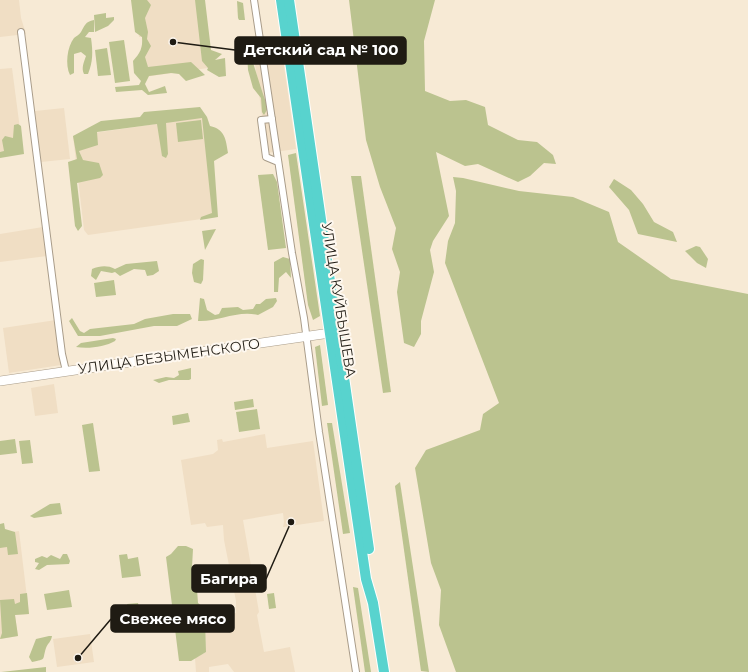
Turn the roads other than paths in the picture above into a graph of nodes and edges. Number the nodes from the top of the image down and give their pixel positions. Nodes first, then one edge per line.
1 (254, 0) edge
2 (281, 0) edge
3 (289, 0) edge
4 (21, 32) dead end
5 (272, 119) junction
6 (278, 162) junction
7 (334, 332) junction
8 (307, 336) junction
9 (66, 371) junction
10 (0, 381) edge
11 (356, 672) edge
12 (384, 672) edge

1 - 5 street
2 - 7 highway, УЛИЦА КУЙБЫШЕВА
3 - 7 highway, УЛИЦА КУЙБЫШЕВА
4 - 9 street
5 - 6 street
5 - 6 street
6 - 8 street
7 - 8 main road, УЛИЦА БЕЗЫМЕНСКОГО
7 - 12 highway, УЛИЦА КУЙБЫШЕВА
8 - 9 main road, УЛИЦА БЕЗЫМЕНСКОГО
8 - 11 street
9 - 10 main road, УЛИЦА БЕЗЫМЕНСКОГО

